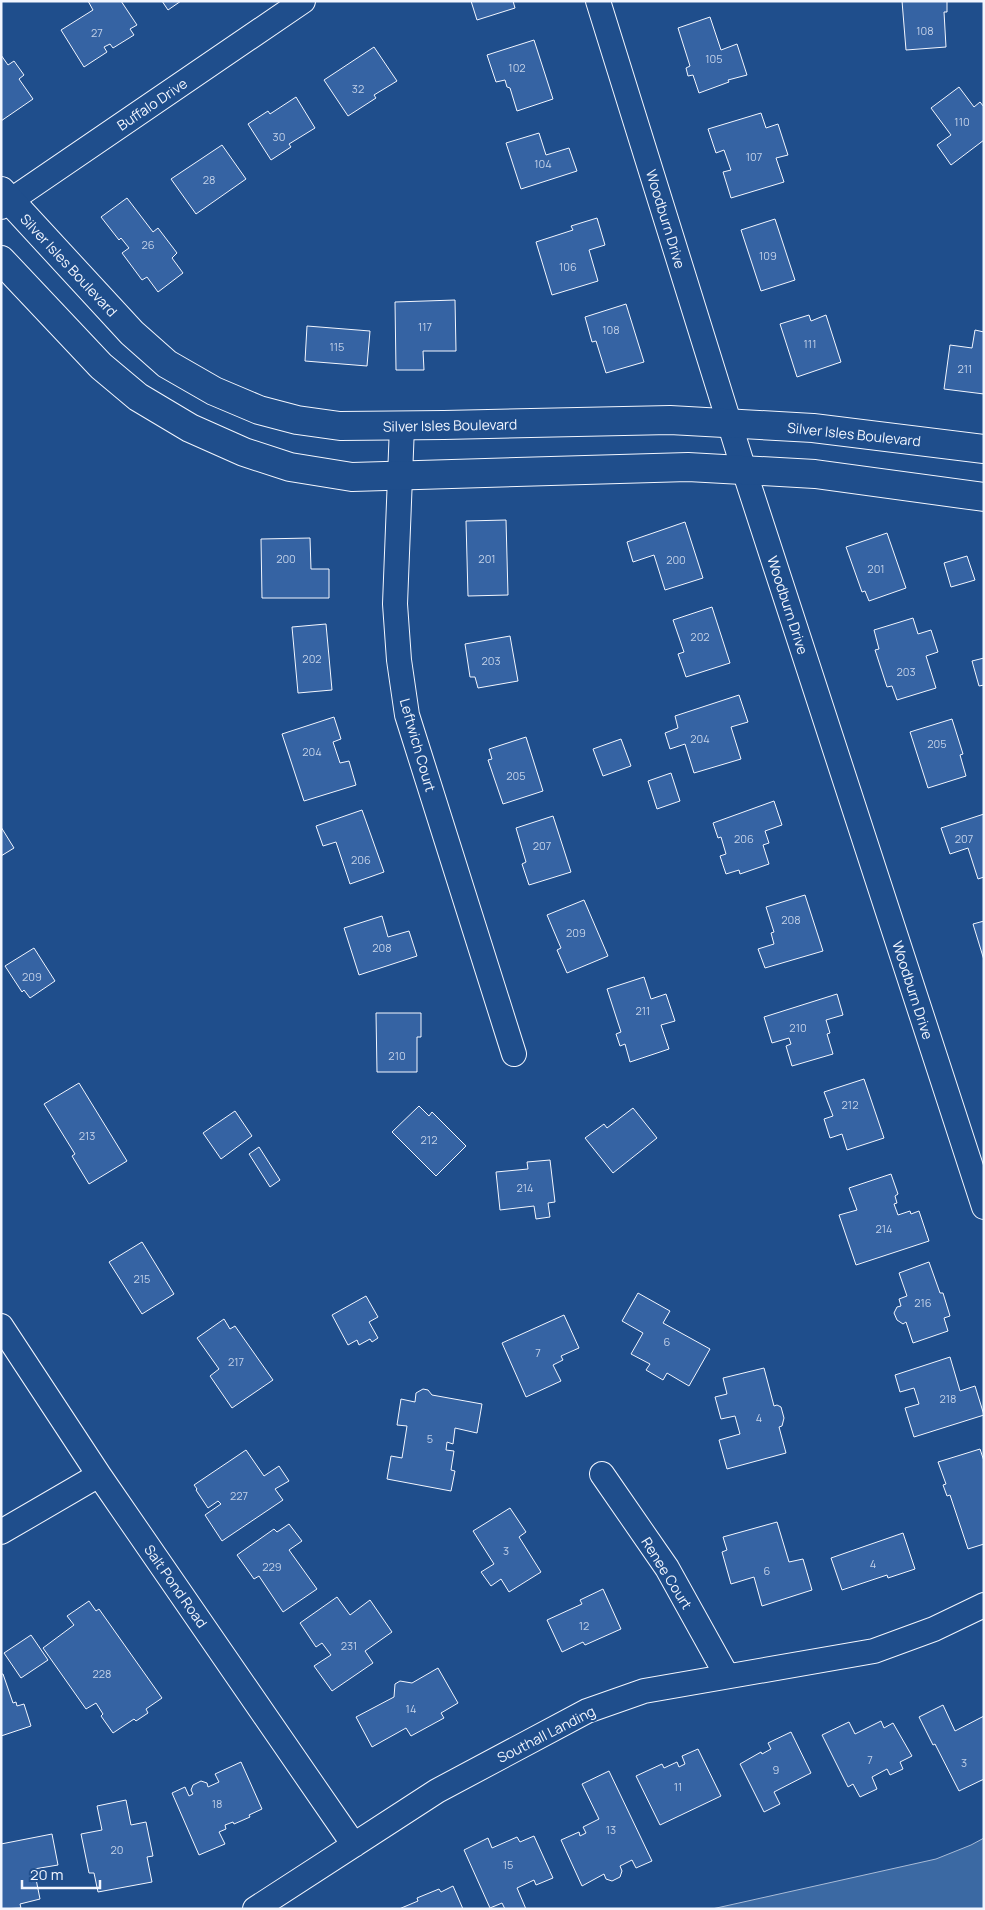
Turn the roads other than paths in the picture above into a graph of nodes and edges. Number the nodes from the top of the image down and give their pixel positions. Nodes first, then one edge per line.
1 (303, 1) edge
2 (598, 1) edge
3 (4, 200) edge
4 (1, 260) edge
5 (730, 423) junction
6 (402, 426) junction
7 (984, 449) edge
8 (744, 470) junction
9 (400, 475) junction
10 (984, 497) edge
11 (514, 1054) dead end
12 (984, 1207) edge
13 (1, 1326) edge
14 (602, 1474) dead end
15 (99, 1475) junction
16 (1, 1532) edge
17 (984, 1605) edge
18 (727, 1676) junction
19 (354, 1845) junction
20 (255, 1909) edge

1 - 3 street, Buffalo Drive
2 - 5 street, Woodburn Drive
3 - 6 street, Silver Isles Boulevard
4 - 9 street
5 - 6 street, Silver Isles Boulevard
5 - 7 street, Silver Isles Boulevard
5 - 8 street, Woodburn Drive
6 - 9 street, Leftwich Court
8 - 9 street
8 - 10 street
8 - 12 street, Woodburn Drive
9 - 11 street, Leftwich Court
13 - 15 street, Salt Pond Road
14 - 18 street, Renee Court
15 - 16 street
15 - 19 street, Salt Pond Road
17 - 18 street, Southall Landing
18 - 19 street, Southall Landing
19 - 20 street, Southall Landing

